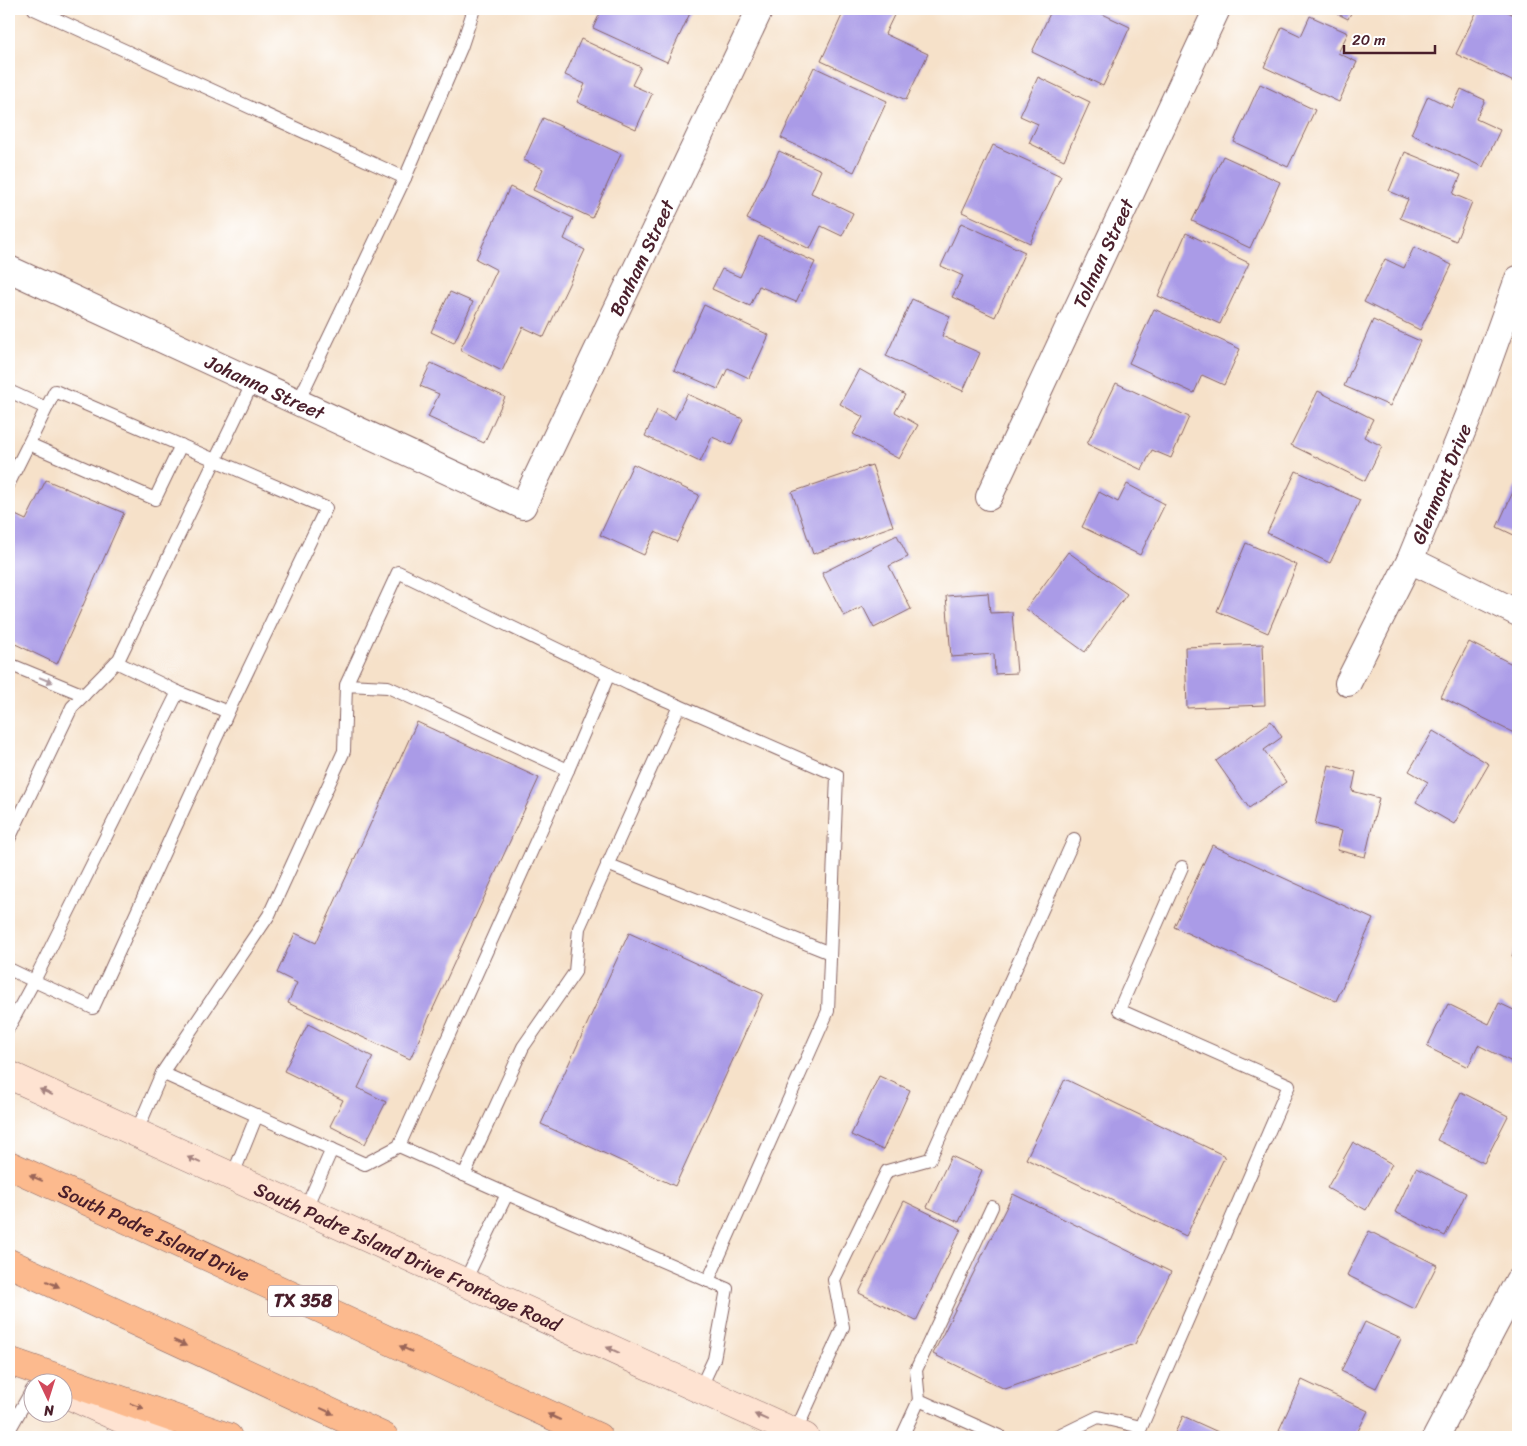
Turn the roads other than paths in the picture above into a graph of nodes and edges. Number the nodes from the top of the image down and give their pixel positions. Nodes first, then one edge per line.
1 (34, 9) edge
2 (474, 9) edge
3 (760, 9) edge
4 (1217, 9) edge
5 (405, 178) junction
6 (11, 275) edge
7 (1518, 279) edge
8 (253, 382) junction
9 (9, 391) edge
10 (298, 402) junction
11 (46, 408) junction
12 (29, 444) junction
13 (181, 445) junction
14 (214, 459) junction
15 (9, 483) edge
16 (989, 497) dead end
17 (523, 506) joint
18 (1410, 560) junction
19 (1518, 613) edge
20 (116, 662) junction
21 (9, 664) edge
22 (609, 674) junction
23 (1348, 683) dead end
24 (346, 684) junction
25 (178, 692) junction
26 (84, 695) junction
27 (680, 706) junction
28 (228, 712) junction
29 (568, 770) junction
30 (9, 839) edge
31 (1074, 839) dead end
32 (607, 864) junction
33 (1182, 867) dead end
34 (830, 954) junction
35 (9, 969) edge
36 (34, 981) junction
37 (9, 1027) edge
38 (162, 1073) junction
39 (9, 1075) edge
40 (257, 1115) junction
41 (136, 1133) junction
42 (399, 1146) junction
43 (332, 1149) junction
44 (9, 1165) edge
45 (464, 1175) junction
46 (232, 1177) junction
47 (507, 1194) junction
48 (992, 1207) dead end
49 (305, 1210) junction
50 (9, 1263) edge
51 (708, 1281) junction
52 (1518, 1281) edge
53 (464, 1283) junction
54 (9, 1361) edge
55 (9, 1367) edge
56 (22, 1375) edge
57 (700, 1390) junction
58 (72, 1397) edge
59 (918, 1400) junction
60 (22, 1408) edge
61 (9, 1428) edge
62 (1139, 1432) edge
63 (153, 1435) edge
64 (800, 1435) edge
65 (228, 1437) edge
66 (384, 1437) edge
67 (598, 1437) edge
68 (902, 1437) edge
69 (1001, 1437) edge
70 (1057, 1437) edge
71 (1436, 1437) edge

1 - 5 lane
2 - 5 lane
3 - 17 street, Bonham Street
4 - 16 street, Tolman Street
5 - 10 lane
6 - 8 street, Johanna Street
7 - 18 street, Glenmont Drive
8 - 10 street, Johanna Street
8 - 14 lane
9 - 11 lane
10 - 17 street, Johanna Street
11 - 12 lane
11 - 13 lane
12 - 13 lane
12 - 15 lane
13 - 14 lane
14 - 20 lane
14 - 28 lane
18 - 19 street
18 - 23 street, Glenmont Drive
20 - 25 lane
20 - 26 lane
21 -> 26 lane
22 - 24 lane
22 - 27 lane
22 - 29 lane
24 - 29 lane
24 - 38 lane
25 - 28 lane
25 - 36 lane
26 - 30 lane
27 - 32 lane
27 - 34 lane
28 - 36 lane
29 - 42 lane
31 - 64 lane
32 - 34 lane
32 - 45 lane
33 - 62 lane
34 - 51 lane
35 - 36 lane
36 - 37 lane
38 - 40 lane
38 - 41 lane
41 -> 39 main road, South Padre Island Drive Frontage Road
40 - 43 lane
40 - 46 lane
46 -> 41 main road, South Padre Island Drive Frontage Road
42 - 43 lane
42 - 45 lane
43 - 49 lane
67 -> 44 highway, South Padre Island Drive / TX 358
45 - 47 lane
46 - 49 main road, South Padre Island Drive Frontage Road
47 - 51 lane
47 - 53 lane
48 - 59 lane
49 - 53 main road, South Padre Island Drive Frontage Road
50 -> 66 highway
51 - 57 lane
52 - 71 street
57 -> 53 main road, South Padre Island Drive Frontage Road
54 -> 65 highway
55 - 56 main road
64 -> 57 main road, South Padre Island Drive Frontage Road
58 - 63 main road
59 - 68 lane
59 - 69 lane
60 - 61 lane
62 - 70 lane

